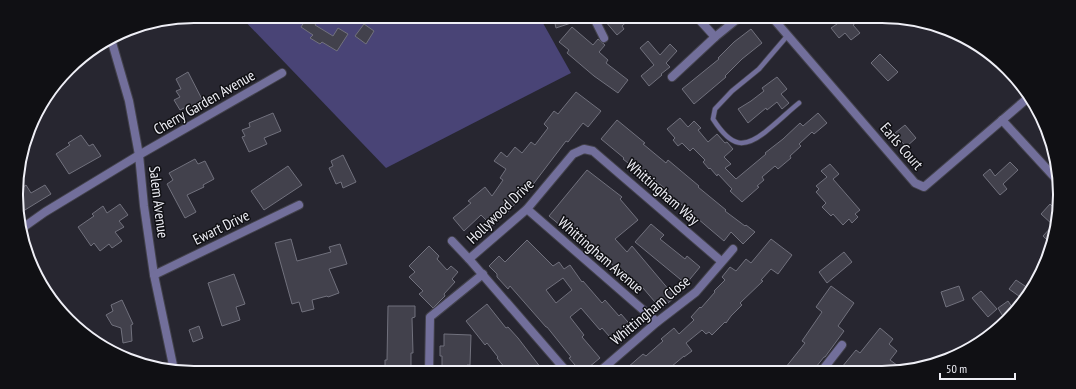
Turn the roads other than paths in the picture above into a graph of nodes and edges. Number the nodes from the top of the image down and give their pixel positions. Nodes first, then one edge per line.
1 (596, 23) edge
2 (702, 23) edge
3 (732, 23) edge
4 (777, 23) edge
5 (788, 35) junction
6 (715, 37) junction
7 (604, 38) dead end
8 (113, 44) edge
9 (282, 73) dead end
10 (672, 77) dead end
11 (1025, 100) edge
12 (799, 103) dead end
13 (1002, 120) junction
14 (584, 149) joint
15 (139, 155) junction
16 (1052, 175) edge
17 (299, 205) dead end
18 (527, 209) junction
19 (26, 226) edge
20 (452, 241) dead end
21 (732, 249) dead end
22 (470, 259) junction
23 (722, 261) junction
24 (483, 274) junction
25 (154, 275) junction
26 (657, 322) junction
27 (842, 345) dead end
28 (173, 365) edge
29 (429, 366) edge
30 (562, 366) edge
31 (606, 366) edge
32 (825, 366) edge

1 - 7 street
2 - 6 street
3 - 6 street
4 - 5 street, Earls Court
5 - 12 lane
5 - 13 street, Earls Court
6 - 10 street
8 - 15 street, Salem Avenue
9 - 15 street, Cherry Garden Avenue
11 - 13 street, Earls Court
13 - 16 street
14 - 18 street, Hollywood Drive
14 - 23 street, Whittingham Way
15 - 19 street, Cherry Garden Avenue
15 - 25 street, Salem Avenue
17 - 25 street, Ewart Drive
18 - 22 street, Hollywood Drive
18 - 26 street, Whittingham Avenue
20 - 22 street
21 - 23 street, Whittingham Close
22 - 24 street
23 - 26 street, Whittingham Close
24 - 29 street
24 - 30 street
25 - 28 street, Salem Avenue
26 - 31 street, Whittingham Close
27 - 32 street

